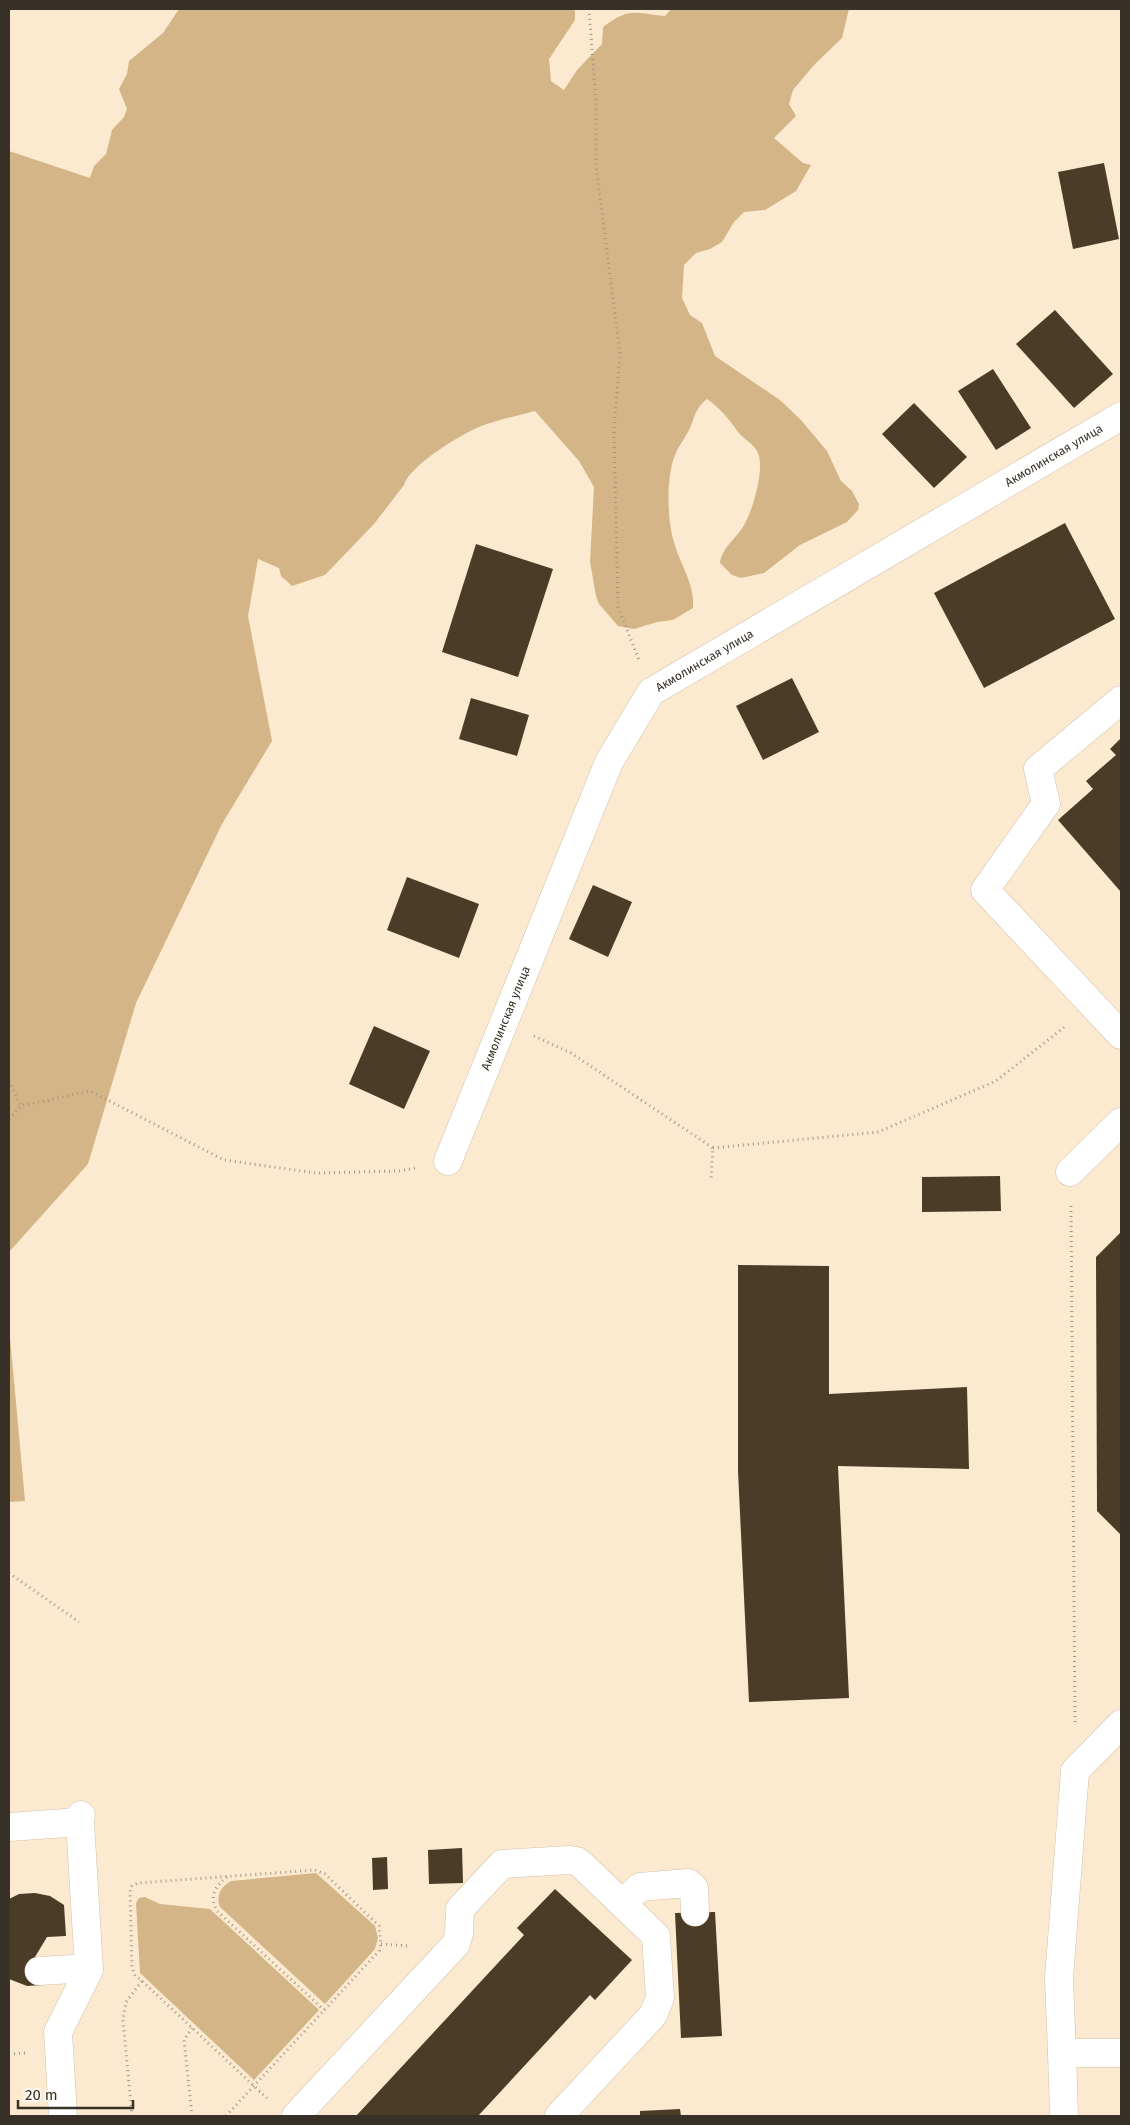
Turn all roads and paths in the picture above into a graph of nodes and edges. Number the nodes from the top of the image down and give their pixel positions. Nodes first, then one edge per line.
1 (589, 9) edge
2 (1121, 416) edge
3 (651, 692) junction
4 (1121, 700) edge
5 (1093, 1004) junction
6 (504, 1023) junction
7 (1121, 1035) edge
8 (9, 1081) edge
9 (20, 1106) junction
10 (9, 1119) edge
11 (1121, 1122) edge
12 (713, 1148) junction
13 (448, 1161) joint
14 (1070, 1172) joint
15 (711, 1178) dead end
16 (9, 1573) edge
17 (80, 1622) dead end
18 (1121, 1724) edge
19 (1075, 1771) junction
20 (9, 1827) edge
21 (227, 1876) junction
22 (623, 1903) junction
23 (695, 1912) dead end
24 (89, 1968) junction
25 (39, 1971) dead end
26 (142, 1981) junction
27 (324, 2010) junction
28 (192, 2028) junction
29 (1062, 2053) junction
30 (1121, 2053) edge
31 (254, 2086) junction
32 (285, 2110) edge
33 (63, 2116) edge
34 (132, 2116) edge
35 (192, 2116) edge
36 (226, 2116) edge
37 (559, 2116) edge
38 (1064, 2116) edge

1 - 3 path
2 - 3 street, Акмолинская улица
3 - 6 street, Акмолинская улица
4 - 5 street
5 - 7 street
5 - 12 path
6 - 12 path
6 - 13 street, Акмолинская улица
8 - 9 path
9 - 10 path
9 - 13 path
11 - 14 street
12 - 15 path
14 - 19 path
16 - 17 path
18 - 19 street
19 - 29 street
20 - 24 street
21 - 26 path
21 - 27 path
21 - 27 path
22 - 23 street
22 - 32 street
22 - 37 street
24 - 25 street
24 - 33 street
26 - 28 path
26 - 34 path
27 - 31 path
28 - 31 path
28 - 35 path
29 - 30 street
29 - 38 street
31 - 32 path
31 - 36 path

